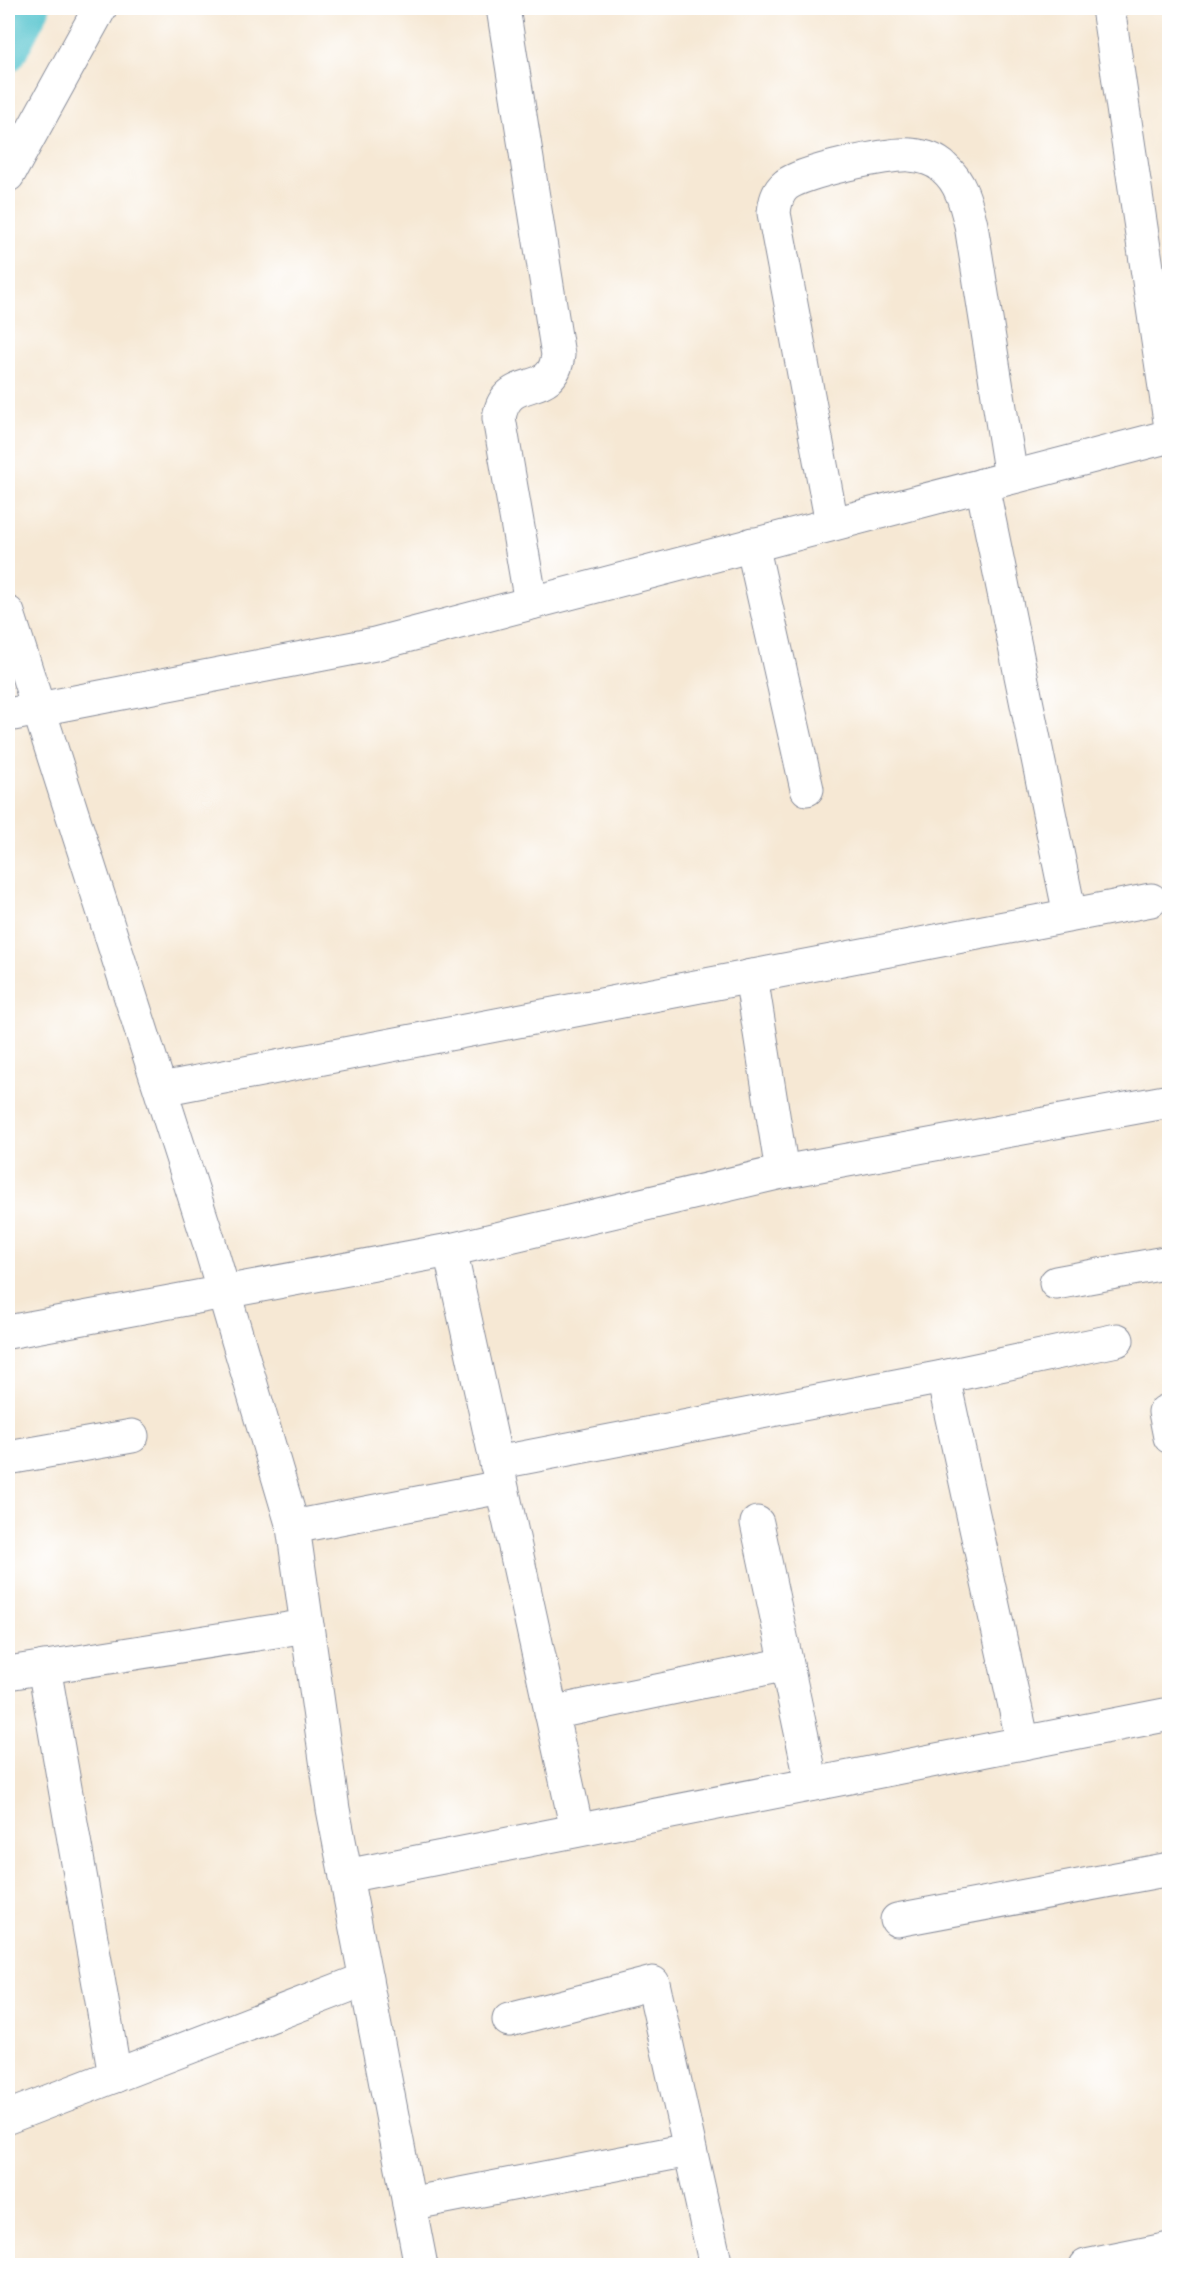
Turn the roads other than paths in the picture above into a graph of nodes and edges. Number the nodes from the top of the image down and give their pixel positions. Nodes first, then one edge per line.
1 (100, 8) edge
2 (503, 8) edge
3 (1108, 8) edge
4 (8, 175) edge
5 (1170, 421) edge
6 (1170, 436) edge
7 (997, 481) junction
8 (832, 524) junction
9 (752, 544) junction
10 (531, 603) junction
11 (8, 613) edge
12 (22, 712) edge
13 (807, 789) dead end
14 (1150, 900) dead end
15 (1070, 915) junction
16 (751, 976) junction
17 (161, 1089) junction
18 (1170, 1101) edge
19 (782, 1172) junction
20 (450, 1250) junction
21 (1170, 1262) edge
22 (1056, 1283) dead end
23 (224, 1293) junction
24 (8, 1332) edge
25 (1117, 1340) dead end
26 (943, 1377) junction
27 (1170, 1411) edge
28 (132, 1436) dead end
29 (1170, 1437) edge
30 (8, 1458) edge
31 (499, 1475) junction
32 (757, 1523) dead end
33 (293, 1527) junction
34 (307, 1626) junction
35 (787, 1664) junction
36 (44, 1667) junction
37 (8, 1673) edge
38 (551, 1713) junction
39 (1170, 1714) edge
40 (1023, 1743) junction
41 (812, 1784) junction
42 (577, 1830) junction
43 (1170, 1869) edge
44 (346, 1876) junction
45 (897, 1920) dead end
46 (366, 1978) junction
47 (508, 2020) dead end
48 (114, 2076) junction
49 (8, 2117) edge
50 (688, 2150) junction
51 (409, 2204) junction
52 (1170, 2249) edge
53 (421, 2265) edge
54 (716, 2265) edge
55 (1086, 2265) edge

1 - 4 street
2 - 10 street
3 - 5 street
6 - 7 street
7 - 8 street
7 - 8 street
7 - 15 street
8 - 9 street
9 - 10 street
9 - 13 street
10 - 12 street
11 - 12 street
12 - 17 street
14 - 15 street
15 - 16 street
16 - 17 street
16 - 19 street
17 - 23 street
18 - 19 street
19 - 20 street
20 - 23 street
20 - 31 street
21 - 22 street
23 - 24 street
23 - 33 street
25 - 26 street
26 - 31 street
26 - 40 street
27 - 29 street
28 - 30 street
31 - 33 street
31 - 38 street
32 - 35 street
33 - 34 street
34 - 36 street
34 - 44 street
35 - 38 street
35 - 41 street
36 - 37 street
36 - 48 street
38 - 42 street
39 - 40 street
40 - 41 street
41 - 42 street
42 - 44 street
43 - 45 street
44 - 46 street
46 - 48 street
46 - 51 street
47 - 50 street
48 - 49 street
50 - 51 street
50 - 54 street
51 - 53 street
52 - 55 street

